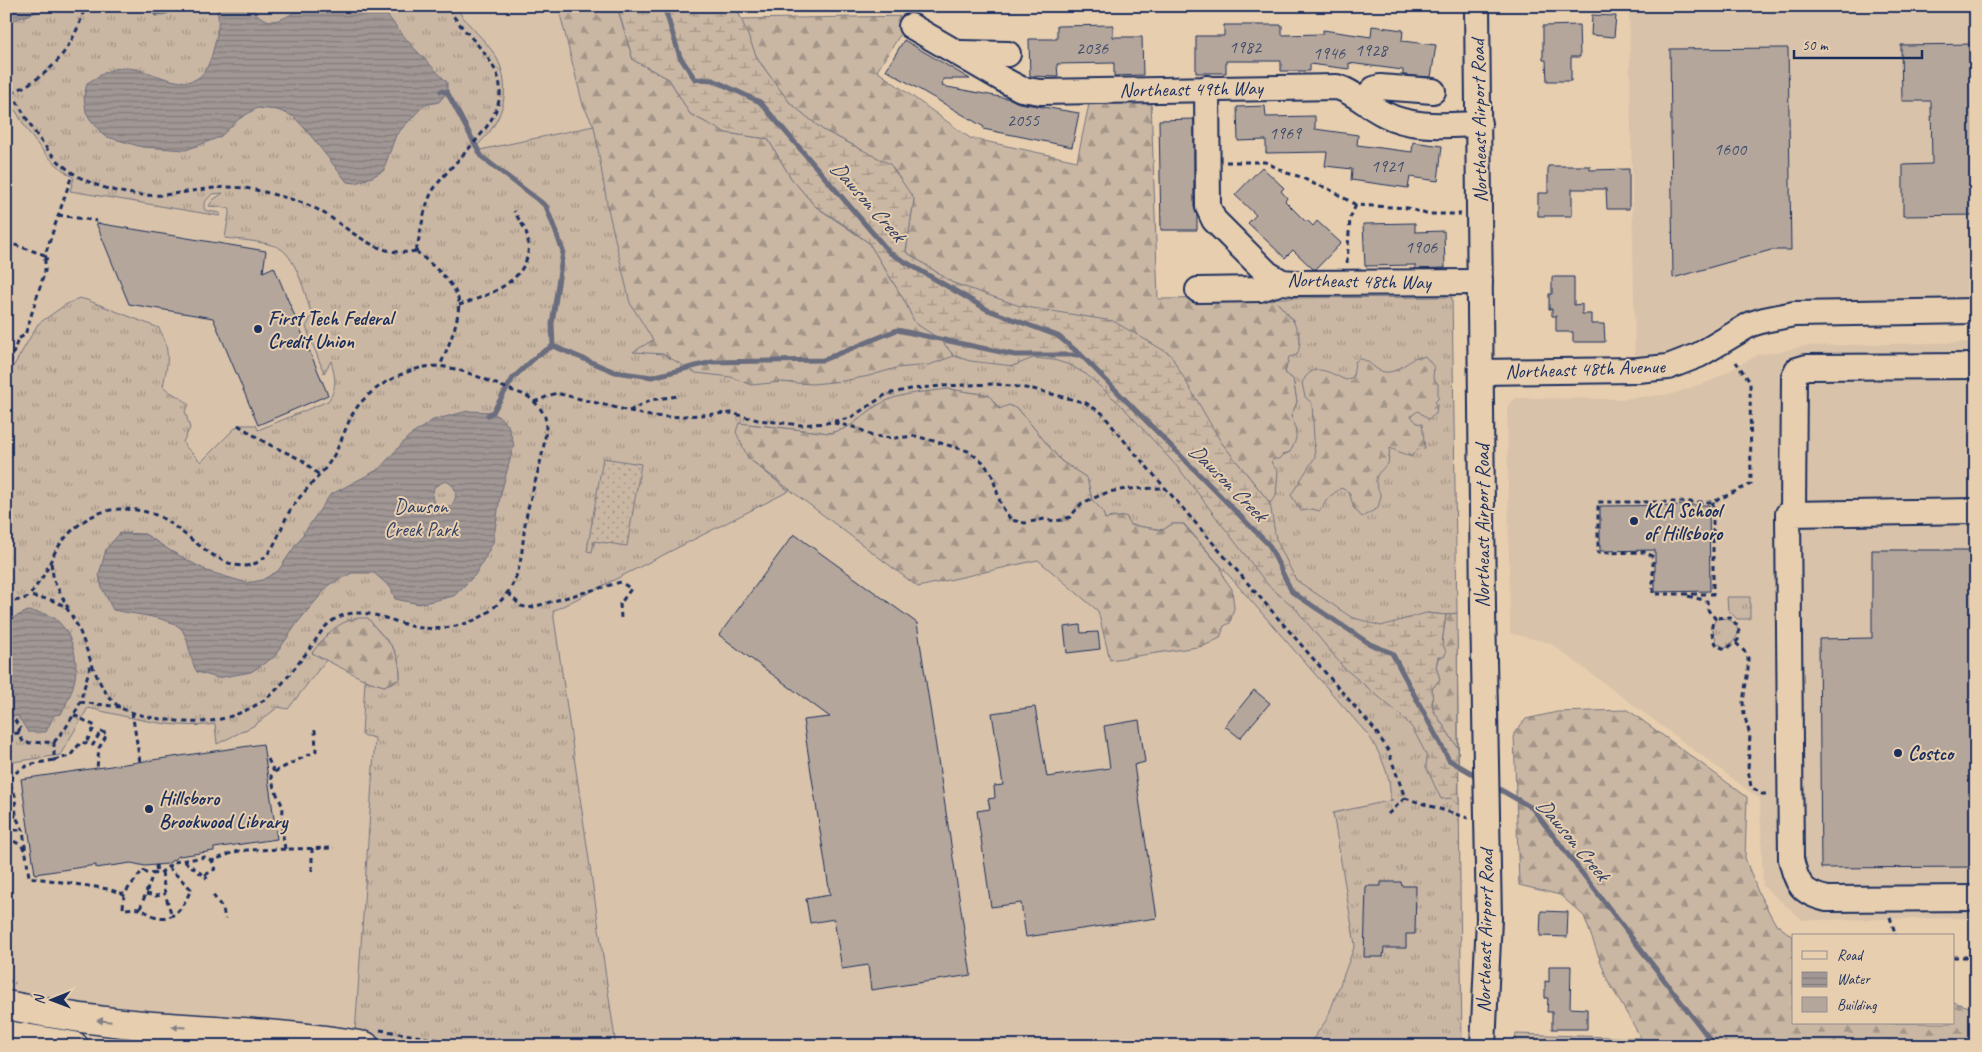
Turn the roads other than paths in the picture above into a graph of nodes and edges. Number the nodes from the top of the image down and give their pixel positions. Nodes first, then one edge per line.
1 (1478, 6) edge
2 (911, 26) dead end
3 (957, 53) junction
4 (994, 75) junction
5 (1207, 88) junction
6 (1433, 91) dead end
7 (1363, 100) junction
8 (1479, 124) junction
9 (1282, 282) junction
10 (1480, 282) junction
11 (1198, 290) dead end
12 (1976, 311) edge
13 (1976, 366) edge
14 (1481, 372) junction
15 (1976, 511) edge
16 (1793, 514) junction
17 (1976, 898) edge
18 (6, 1005) edge
19 (6, 1035) edge
20 (150, 1036) edge
21 (74, 1046) edge
22 (365, 1046) edge
23 (1483, 1046) edge

1 - 8 street, Northeast Airport Road
2 - 3 street, Northeast 49th Way
3 - 4 street, Northeast 49th Way
3 - 4 street
4 - 5 street, Northeast 49th Way
5 - 7 street, Northeast 49th Way
5 - 9 street, Northeast 48th Way
6 - 7 street
7 - 8 street, Northeast 49th Way
8 - 10 street, Northeast Airport Road
9 - 10 street, Northeast 48th Way
9 - 11 street
10 - 14 street, Northeast Airport Road
12 - 14 street, Northeast 48th Avenue
13 - 16 street
14 - 23 street, Northeast Airport Road
15 - 16 street
16 - 17 street
20 -> 18 main road
19 - 21 main road
22 -> 20 main road

